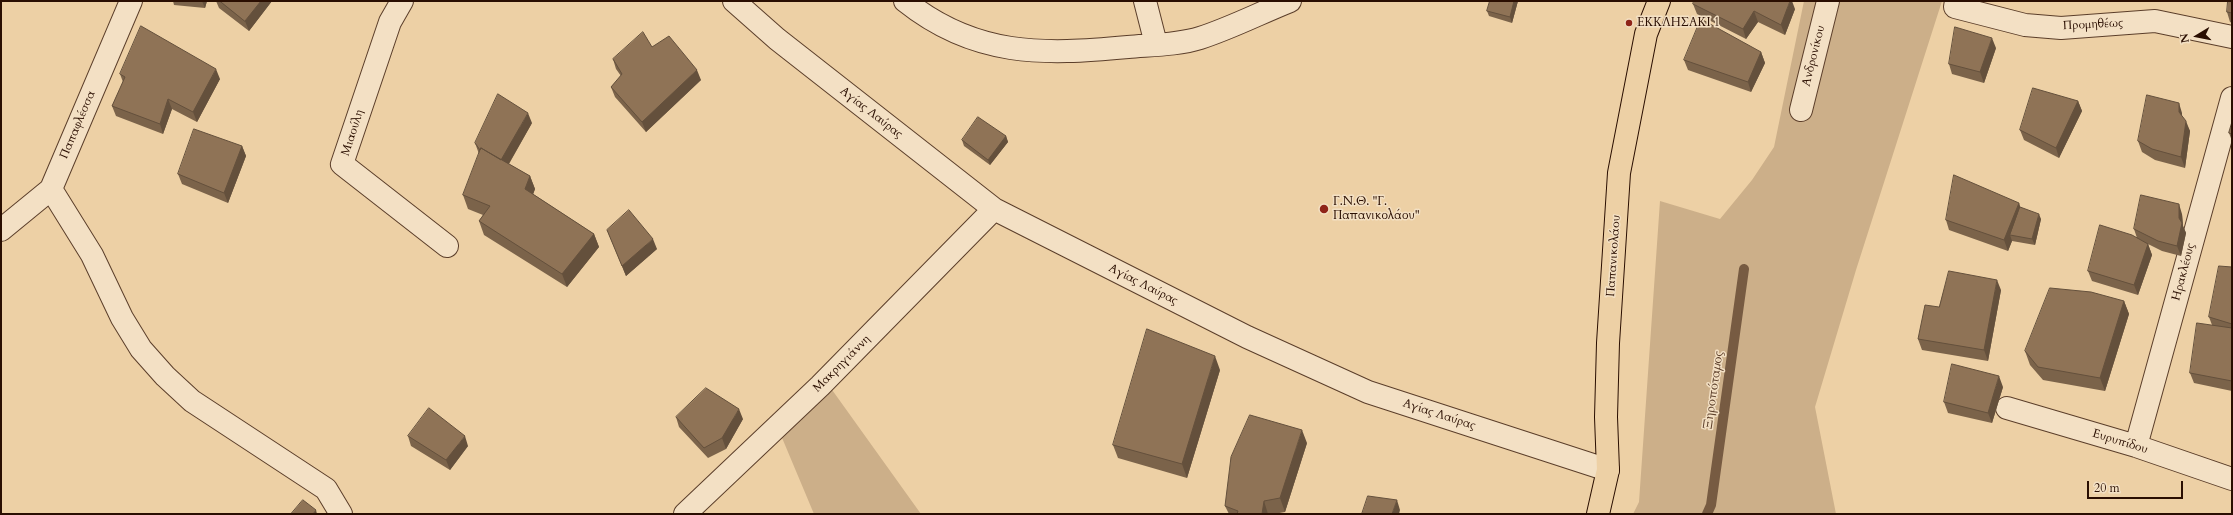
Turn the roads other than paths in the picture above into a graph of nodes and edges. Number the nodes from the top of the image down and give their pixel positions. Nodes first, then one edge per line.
1 (131, 1) edge
2 (402, 1) edge
3 (734, 1) edge
4 (905, 1) edge
5 (1145, 1) edge
6 (1290, 1) edge
7 (1659, 1) edge
8 (1828, 1) edge
9 (1955, 4) edge
10 (2232, 37) edge
11 (1156, 44) junction
12 (2232, 98) edge
13 (1801, 110) dead end
14 (50, 190) junction
15 (994, 209) junction
16 (1, 230) edge
17 (447, 246) dead end
18 (2007, 408) dead end
19 (2136, 446) junction
20 (1608, 470) junction
21 (2232, 478) edge
22 (341, 514) edge
23 (685, 514) edge
24 (1598, 514) edge

1 - 14 street, Παπαφλέσσα
2 - 17 street, Μιαούλη
3 - 15 street, Αγίας Λαύρας
4 - 11 street
5 - 11 street
6 - 11 street
7 - 20 main road, Παπανικολάου
8 - 13 street, Ανδρονίκου
9 - 10 street, Προμηθέως
12 - 19 street, Ηρακλέους
14 - 16 street, Παπαφλέσσα
14 - 22 street
15 - 20 street, Αγίας Λαύρας
15 - 23 street, Μακρηγιάννη
18 - 19 street, Ευρυπίδου
19 - 21 street, Ευρυπίδου
20 - 24 main road, Παπανικολάου

